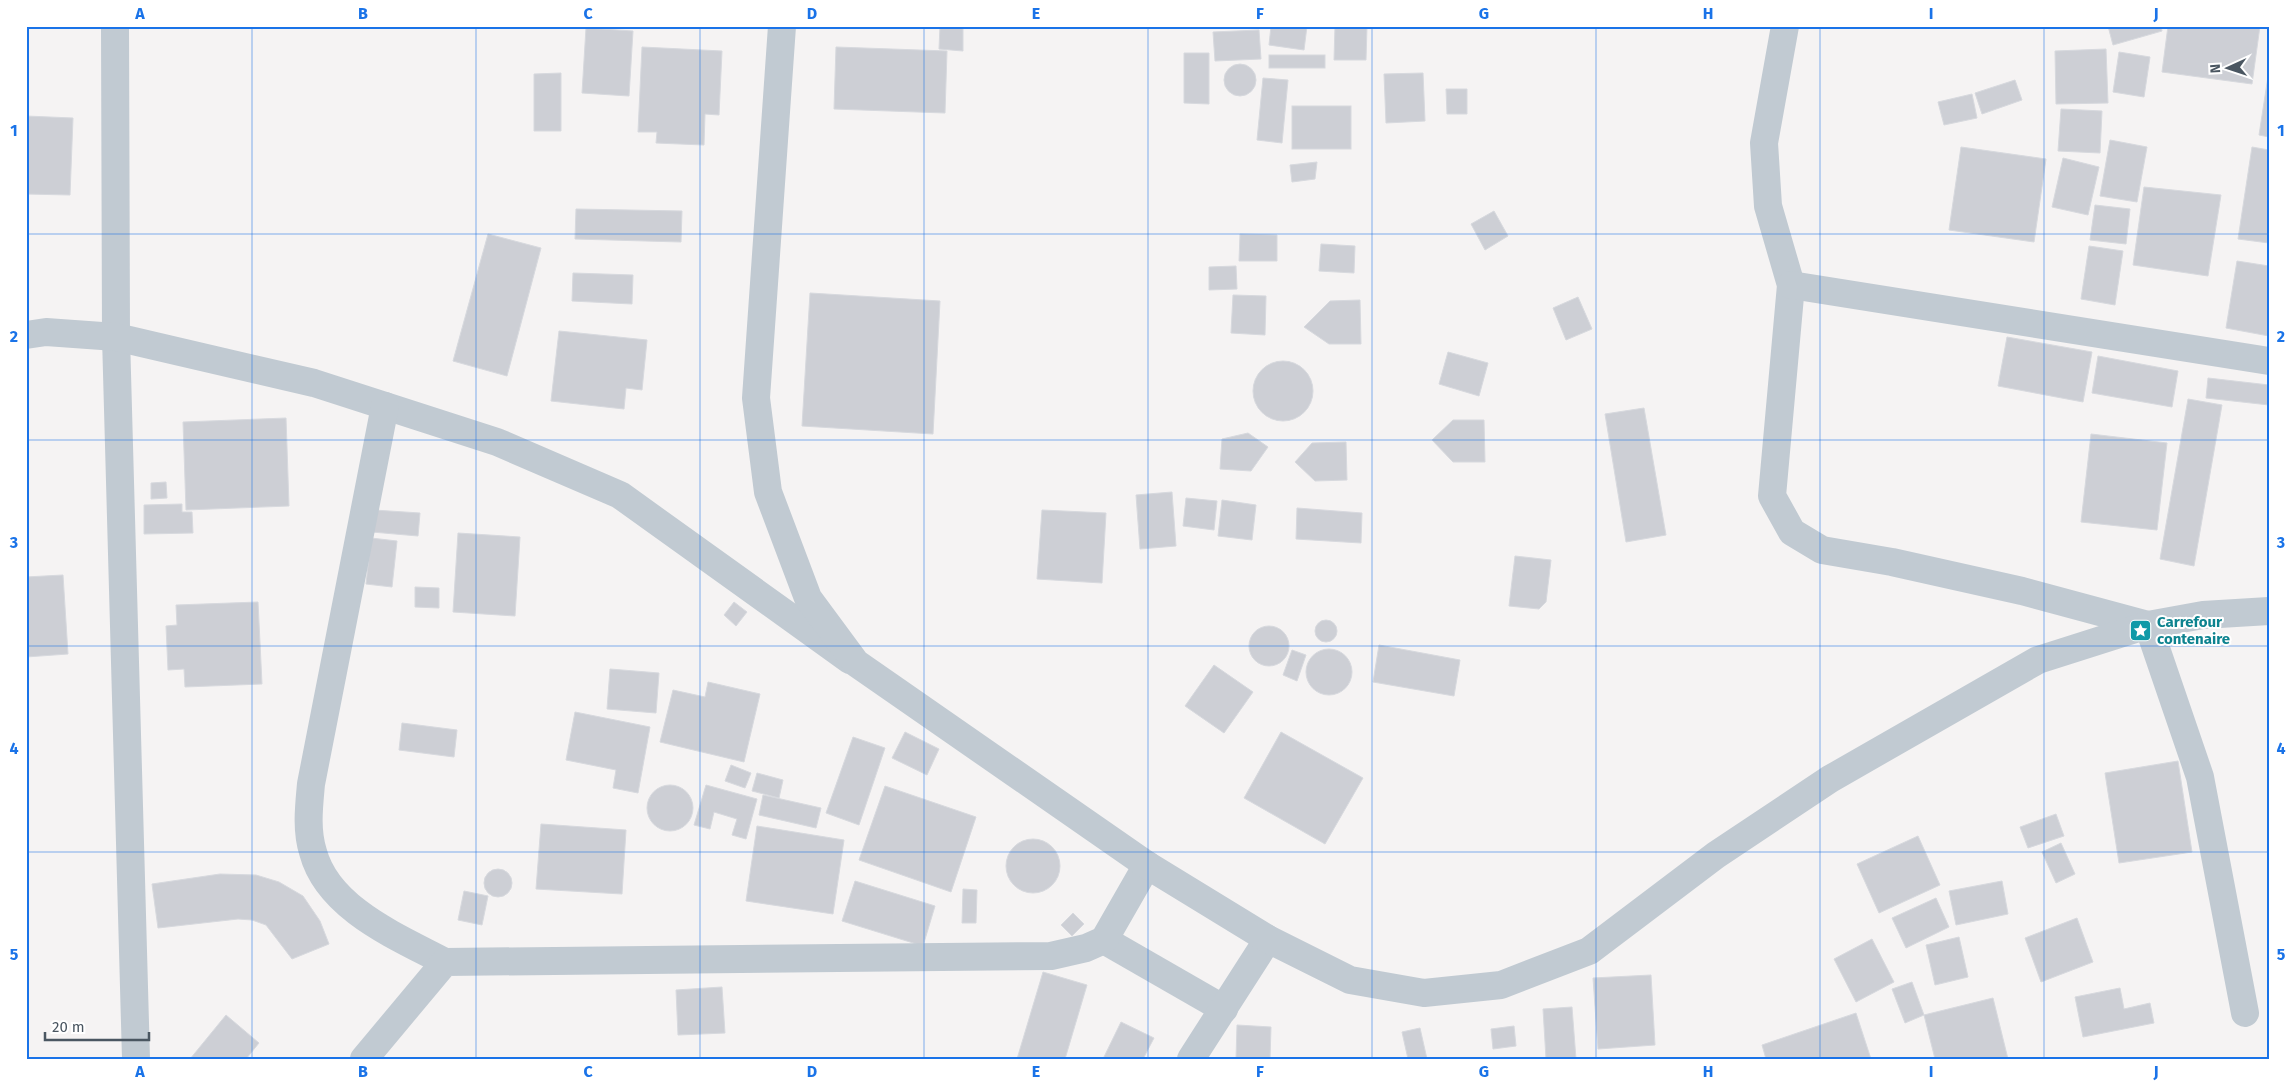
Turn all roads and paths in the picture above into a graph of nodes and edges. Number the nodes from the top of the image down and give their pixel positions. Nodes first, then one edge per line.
1 (115, 26) edge
2 (782, 26) edge
3 (1785, 26) edge
4 (1791, 285) junction
5 (26, 335) edge
6 (116, 337) junction
7 (2269, 361) edge
8 (385, 406) junction
9 (2269, 611) edge
10 (2148, 625) junction
11 (856, 663) junction
12 (1147, 865) junction
13 (1268, 938) junction
14 (1104, 940) junction
15 (445, 962) junction
16 (1224, 1009) junction
17 (2245, 1013) dead end
18 (136, 1059) edge
19 (364, 1059) edge
20 (1191, 1059) edge

1 - 6 street
2 - 11 street
3 - 4 street
4 - 7 street
4 - 10 street
5 - 6 street
6 - 8 street
6 - 18 street
8 - 11 street
8 - 15 street
9 - 10 street
10 - 13 street
10 - 17 street
11 - 12 street
12 - 13 street
12 - 14 street
13 - 16 street
14 - 15 street
14 - 16 street
15 - 19 street
16 - 20 street

